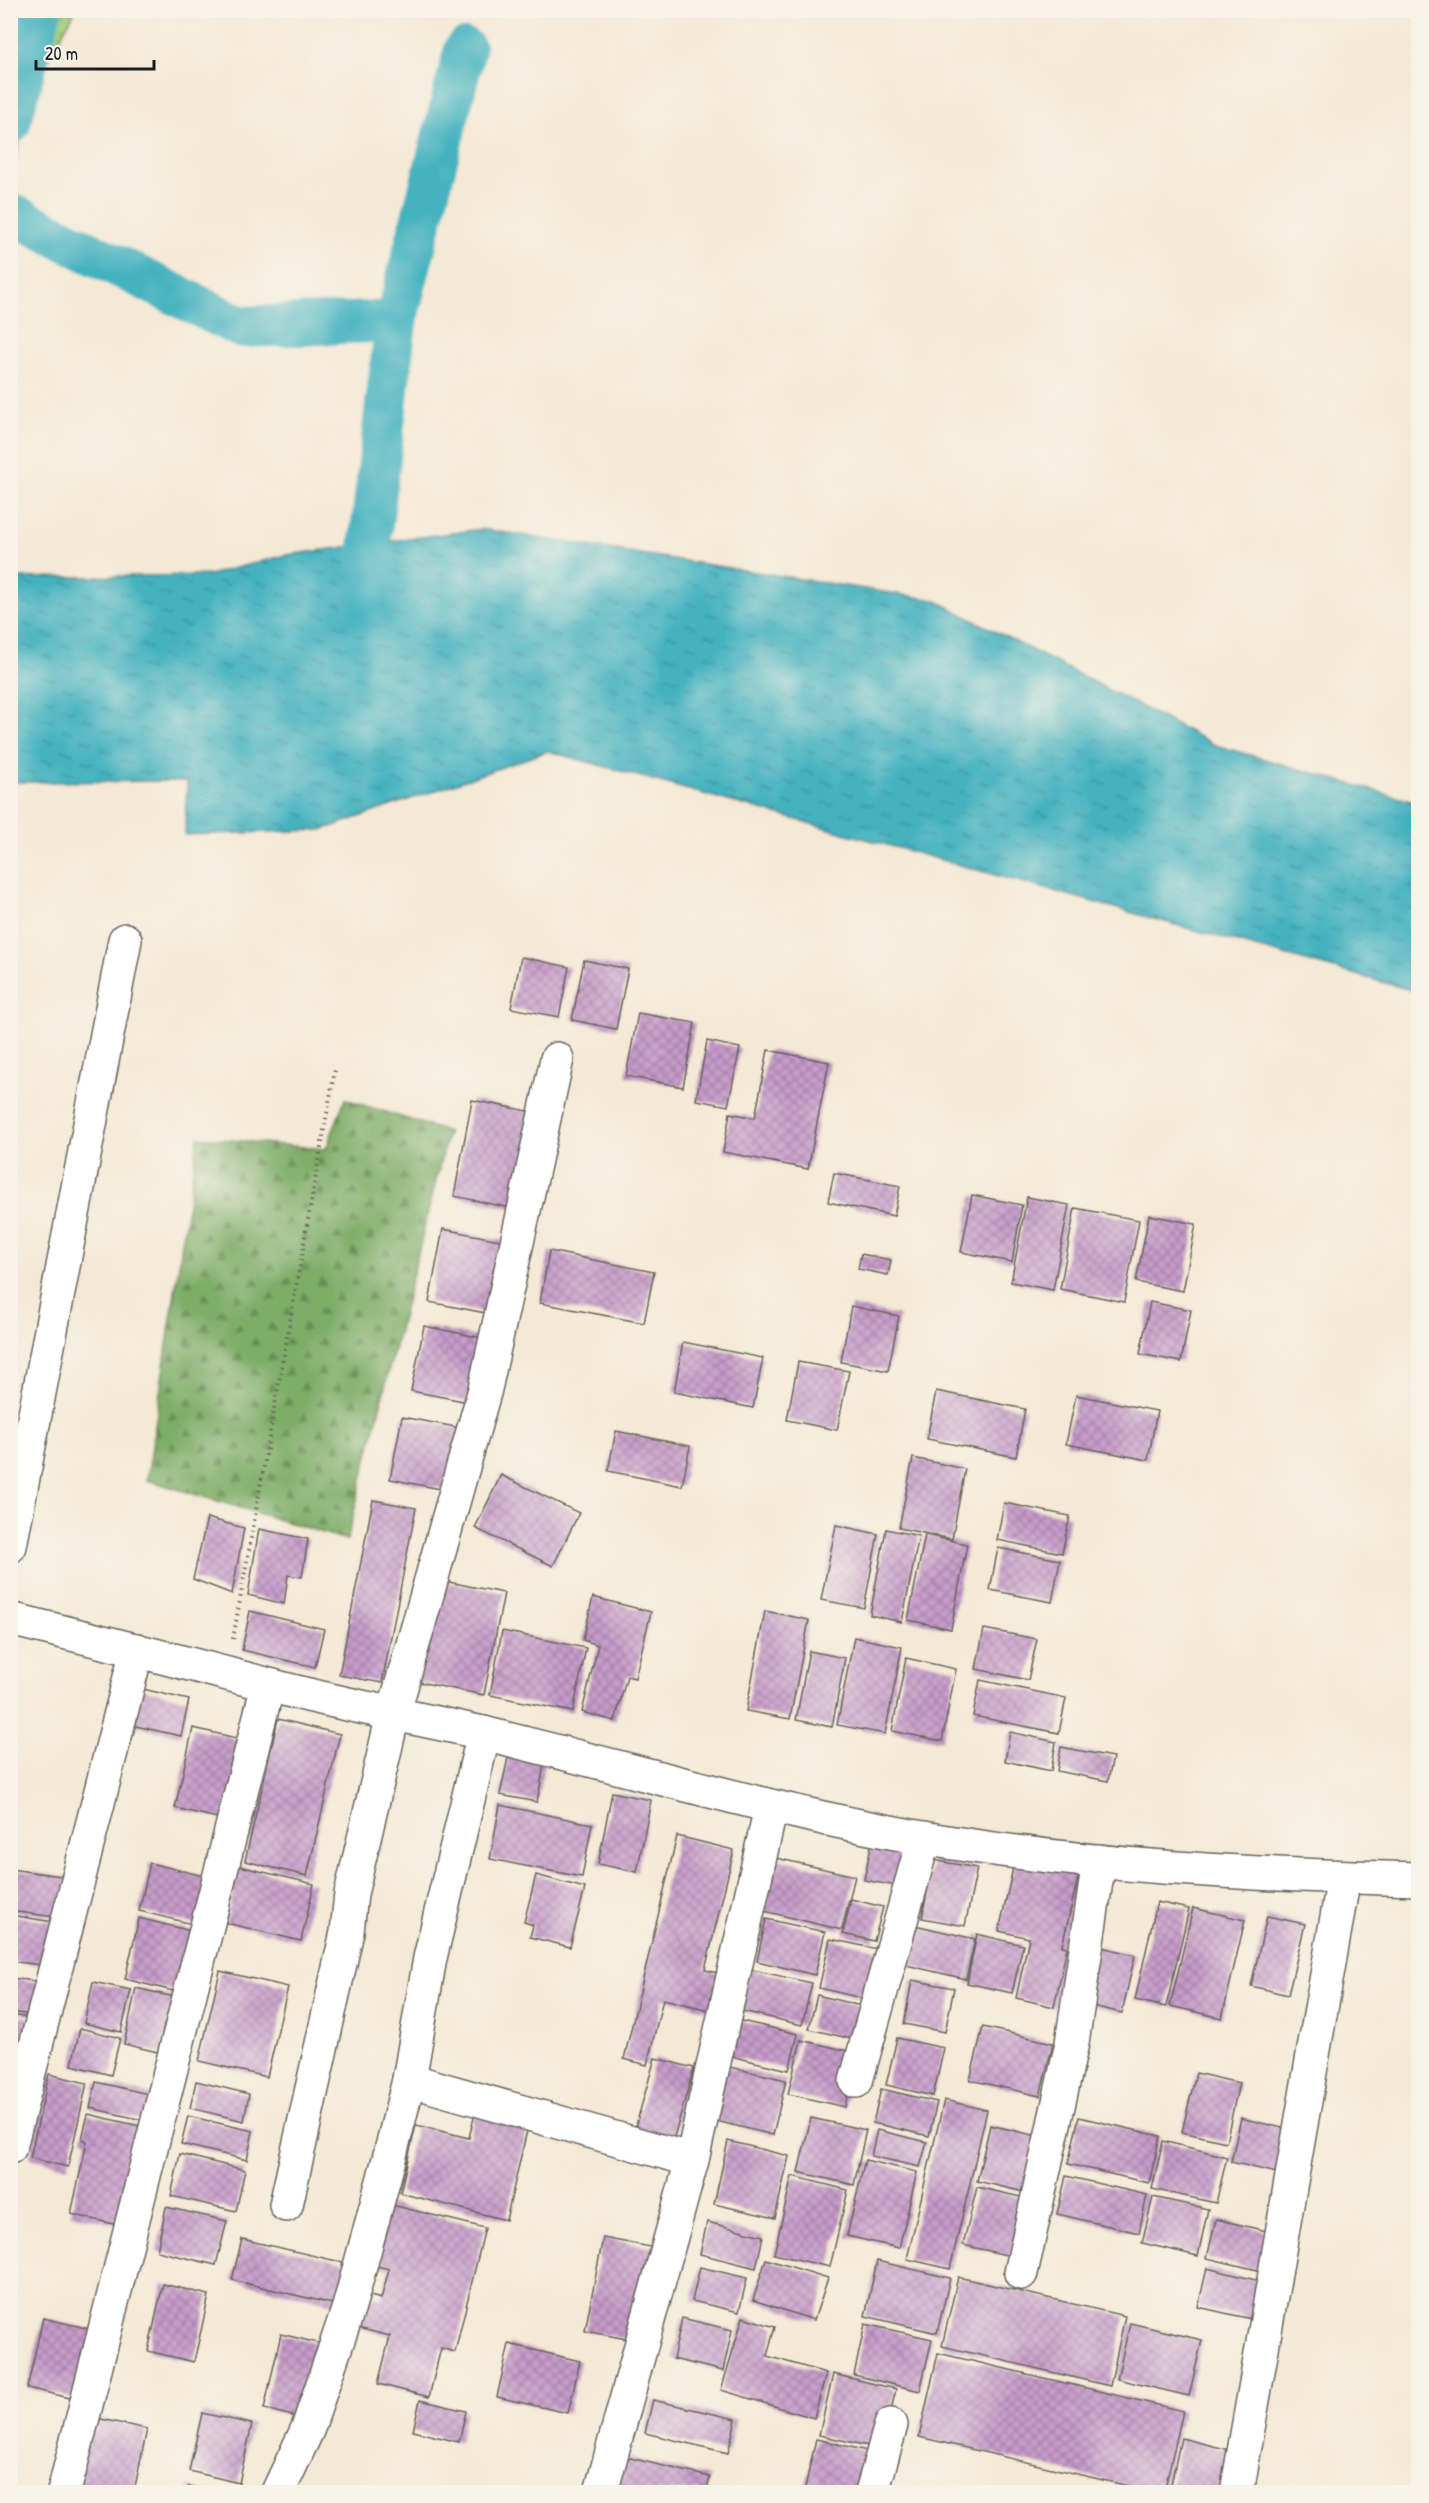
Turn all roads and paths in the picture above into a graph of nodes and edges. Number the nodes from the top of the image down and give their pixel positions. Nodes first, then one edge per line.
1 (125, 940) dead end
2 (557, 1059) dead end
3 (335, 1069) dead end
4 (10, 1546) edge
5 (10, 1619) edge
6 (137, 1650) junction
7 (227, 1672) junction
8 (268, 1685) junction
9 (393, 1715) junction
10 (484, 1733) junction
11 (771, 1807) junction
12 (924, 1838) junction
13 (1100, 1862) junction
14 (1344, 1877) junction
15 (1419, 1879) edge
16 (409, 2079) junction
17 (856, 2081) dead end
18 (10, 2146) edge
19 (692, 2160) junction
20 (286, 2205) dead end
21 (1021, 2273) dead end
22 (891, 2425) dead end
23 (64, 2493) edge
24 (278, 2493) edge
25 (601, 2493) edge
26 (872, 2493) edge
27 (1237, 2493) edge

1 - 4 street
2 - 9 street
3 - 7 path
5 - 6 street
6 - 7 street
6 - 18 street
7 - 8 street
8 - 9 street
8 - 23 street
9 - 10 street
9 - 20 street
10 - 11 street
10 - 16 street
11 - 12 street
11 - 19 street
12 - 13 street
12 - 17 street
13 - 14 street
13 - 21 street
14 - 15 street
14 - 27 street
16 - 19 street
16 - 24 street
19 - 25 street
22 - 26 street

